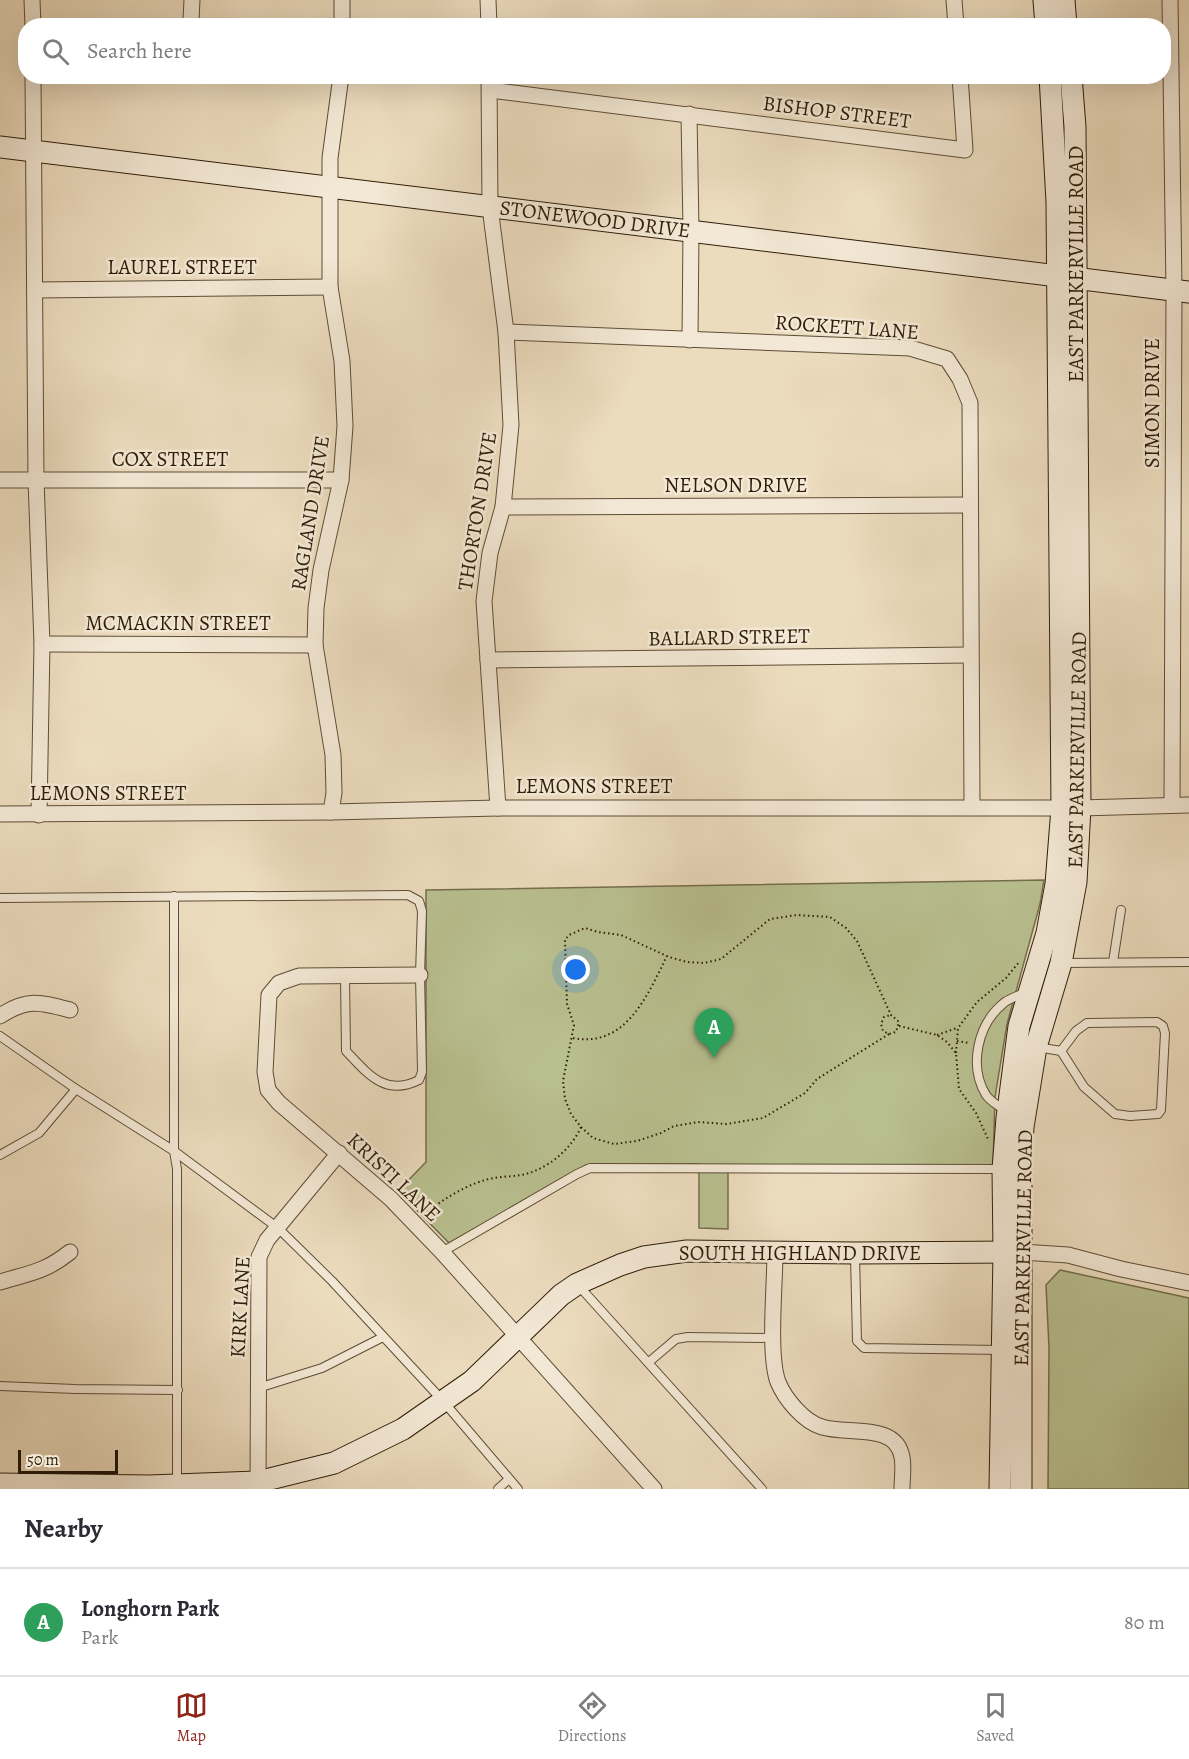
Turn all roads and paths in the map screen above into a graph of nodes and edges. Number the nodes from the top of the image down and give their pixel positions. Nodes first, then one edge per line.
1 (32, 0) edge
2 (192, 0) edge
3 (342, 0) edge
4 (489, 0) edge
5 (954, 0) edge
6 (1044, 0) edge
7 (1064, 0) edge
8 (1170, 0) edge
9 (33, 18) edge
10 (191, 18) edge
11 (342, 18) edge
12 (489, 18) edge
13 (955, 18) edge
14 (1045, 18) edge
15 (1065, 18) edge
16 (1171, 18) edge
17 (1171, 26) edge
18 (33, 84) edge
19 (340, 84) edge
20 (489, 84) edge
21 (495, 84) edge
22 (961, 84) edge
23 (1050, 84) edge
24 (1072, 84) edge
25 (689, 114) junction
26 (0, 147) edge
27 (34, 151) junction
28 (330, 187) junction
29 (490, 207) junction
30 (692, 230) junction
31 (1066, 278) junction
32 (330, 287) junction
33 (35, 290) junction
34 (1181, 291) edge
35 (506, 332) junction
36 (690, 340) junction
37 (0, 480) edge
38 (36, 480) junction
39 (341, 480) junction
40 (970, 505) junction
41 (503, 507) junction
42 (42, 644) junction
43 (315, 645) junction
44 (970, 655) junction
45 (488, 660) junction
46 (1172, 805) junction
47 (1189, 805) edge
48 (972, 807) junction
49 (498, 808) junction
50 (1071, 808) junction
51 (331, 812) junction
52 (0, 814) edge
53 (39, 814) junction
54 (174, 896) junction
55 (0, 898) edge
56 (1121, 910) dead end
57 (667, 956) junction
58 (1022, 958) dead end
59 (1113, 962) junction
60 (1189, 962) edge
61 (1061, 963) junction
62 (420, 975) junction
63 (345, 976) junction
64 (1029, 991) junction
65 (70, 1010) dead end
66 (891, 1015) junction
67 (0, 1016) edge
68 (899, 1026) junction
69 (958, 1028) junction
70 (889, 1034) junction
71 (937, 1035) junction
72 (0, 1036) edge
73 (573, 1038) junction
74 (1036, 1047) junction
75 (1061, 1051) junction
76 (956, 1053) junction
77 (76, 1089) junction
78 (1007, 1113) junction
79 (581, 1127) junction
80 (989, 1141) dead end
81 (174, 1151) junction
82 (339, 1154) junction
83 (0, 1155) edge
84 (1003, 1169) junction
85 (421, 1218) dead end
86 (278, 1228) junction
87 (70, 1252) dead end
88 (442, 1252) junction
89 (1013, 1252) junction
90 (775, 1253) junction
91 (855, 1253) junction
92 (0, 1282) edge
93 (1189, 1283) edge
94 (577, 1284) junction
95 (383, 1337) junction
96 (518, 1337) junction
97 (774, 1338) junction
98 (1001, 1350) junction
99 (649, 1362) junction
100 (0, 1386) edge
101 (258, 1388) junction
102 (177, 1390) junction
103 (443, 1401) junction
104 (508, 1479) junction
105 (0, 1484) edge
106 (258, 1486) edge
107 (89, 1487) edge
108 (177, 1487) edge
109 (498, 1489) edge
110 (518, 1489) edge
111 (654, 1489) edge
112 (762, 1489) edge
113 (902, 1489) edge
114 (1000, 1489) edge
115 (1021, 1489) edge

1 - 9 street
2 - 10 street
3 - 11 street
4 - 12 street
5 - 13 street
6 - 14 main road
7 - 15 main road
8 - 16 street, SIMON DRIVE
17 - 34 street, SIMON DRIVE
18 - 27 street
19 - 28 street, RAGLAND DRIVE
20 - 29 street, THORTON DRIVE
21 - 25 street, BISHOP STREET
22 - 25 street, BISHOP STREET
23 - 31 main road, EAST PARKERVILLE ROAD
24 - 31 main road, EAST PARKERVILLE ROAD
25 - 30 street
26 - 27 main road, STONEWOOD DRIVE
27 - 28 main road, STONEWOOD DRIVE
27 - 33 street
28 - 29 main road, STONEWOOD DRIVE
28 - 32 street, RAGLAND DRIVE
29 - 30 main road, STONEWOOD DRIVE
29 - 35 street, THORTON DRIVE
30 - 31 main road, STONEWOOD DRIVE
30 - 36 street
31 - 34 main road, STONEWOOD DRIVE
31 - 50 main road, EAST PARKERVILLE ROAD
32 - 33 street, LAUREL STREET
32 - 39 street, RAGLAND DRIVE
33 - 38 street
34 - 46 street, SIMON DRIVE
35 - 36 street, ROCKETT LANE
35 - 41 street, THORTON DRIVE
36 - 40 street, ROCKETT LANE
37 - 38 street, COX STREET
38 - 39 street, COX STREET
38 - 42 street
39 - 43 street, RAGLAND DRIVE
40 - 41 street, NELSON DRIVE
40 - 44 street, ROCKETT LANE
41 - 45 street, THORTON DRIVE
42 - 43 street, MCMACKIN STREET
42 - 53 street
43 - 51 street, RAGLAND DRIVE
44 - 45 street, BALLARD STREET
44 - 48 street, ROCKETT LANE
45 - 49 street, THORTON DRIVE
46 - 47 street, LEMONS STREET
46 - 50 street, LEMONS STREET
48 - 49 street, LEMONS STREET
48 - 50 street, LEMONS STREET
49 - 51 street, LEMONS STREET
50 - 61 main road, EAST PARKERVILLE ROAD
50 - 64 main road, EAST PARKERVILLE ROAD
51 - 53 street, LEMONS STREET
52 - 53 street, LEMONS STREET
54 - 55 lane
54 - 62 lane
54 - 81 lane
56 - 59 lane
57 - 66 path
57 - 73 path
57 - 73 path
58 - 69 path
59 - 60 lane
59 - 61 lane
61 - 74 main road, EAST PARKERVILLE ROAD
62 - 63 street, KRISTI LANE
62 - 63 lane
63 - 82 street, KRISTI LANE
64 - 78 main road, EAST PARKERVILLE ROAD
64 - 78 lane
65 - 67 street
66 - 68 path
66 - 70 path
68 - 70 path
68 - 71 path
69 - 71 path
69 - 76 path
70 - 79 path
71 - 76 path
72 - 77 lane
73 - 79 path
74 - 75 lane
74 - 89 main road, EAST PARKERVILLE ROAD
75 - 75 lane
76 - 80 path
77 - 81 lane
77 - 83 lane
78 - 84 main road, EAST PARKERVILLE ROAD
79 - 85 path
81 - 86 lane
81 - 102 lane
82 - 86 street, KIRK LANE
82 - 88 street, KRISTI LANE
84 - 88 lane
84 - 89 main road, EAST PARKERVILLE ROAD
86 - 95 lane
86 - 101 street, KIRK LANE
87 - 92 street
88 - 96 street, KRISTI LANE
89 - 91 main road, SOUTH HIGHLAND DRIVE
89 - 93 street
89 - 98 main road, EAST PARKERVILLE ROAD
89 - 115 main road, EAST PARKERVILLE ROAD
90 - 91 main road, SOUTH HIGHLAND DRIVE
90 - 94 main road, SOUTH HIGHLAND DRIVE
90 - 97 street
91 - 98 lane
94 - 96 main road, SOUTH HIGHLAND DRIVE
94 - 99 lane
95 - 101 lane
95 - 103 lane
96 - 103 main road, SOUTH HIGHLAND DRIVE
96 - 111 street, KRISTI LANE
97 - 99 lane
97 - 113 street
98 - 114 main road, EAST PARKERVILLE ROAD
99 - 112 lane
100 - 102 lane
101 - 106 street, KIRK LANE
102 - 108 lane
103 - 104 lane
103 - 106 main road, SOUTH HIGHLAND DRIVE
104 - 109 lane
104 - 110 lane
105 - 107 main road, SOUTH HIGHLAND DRIVE
106 - 108 main road, SOUTH HIGHLAND DRIVE
107 - 108 main road, SOUTH HIGHLAND DRIVE

